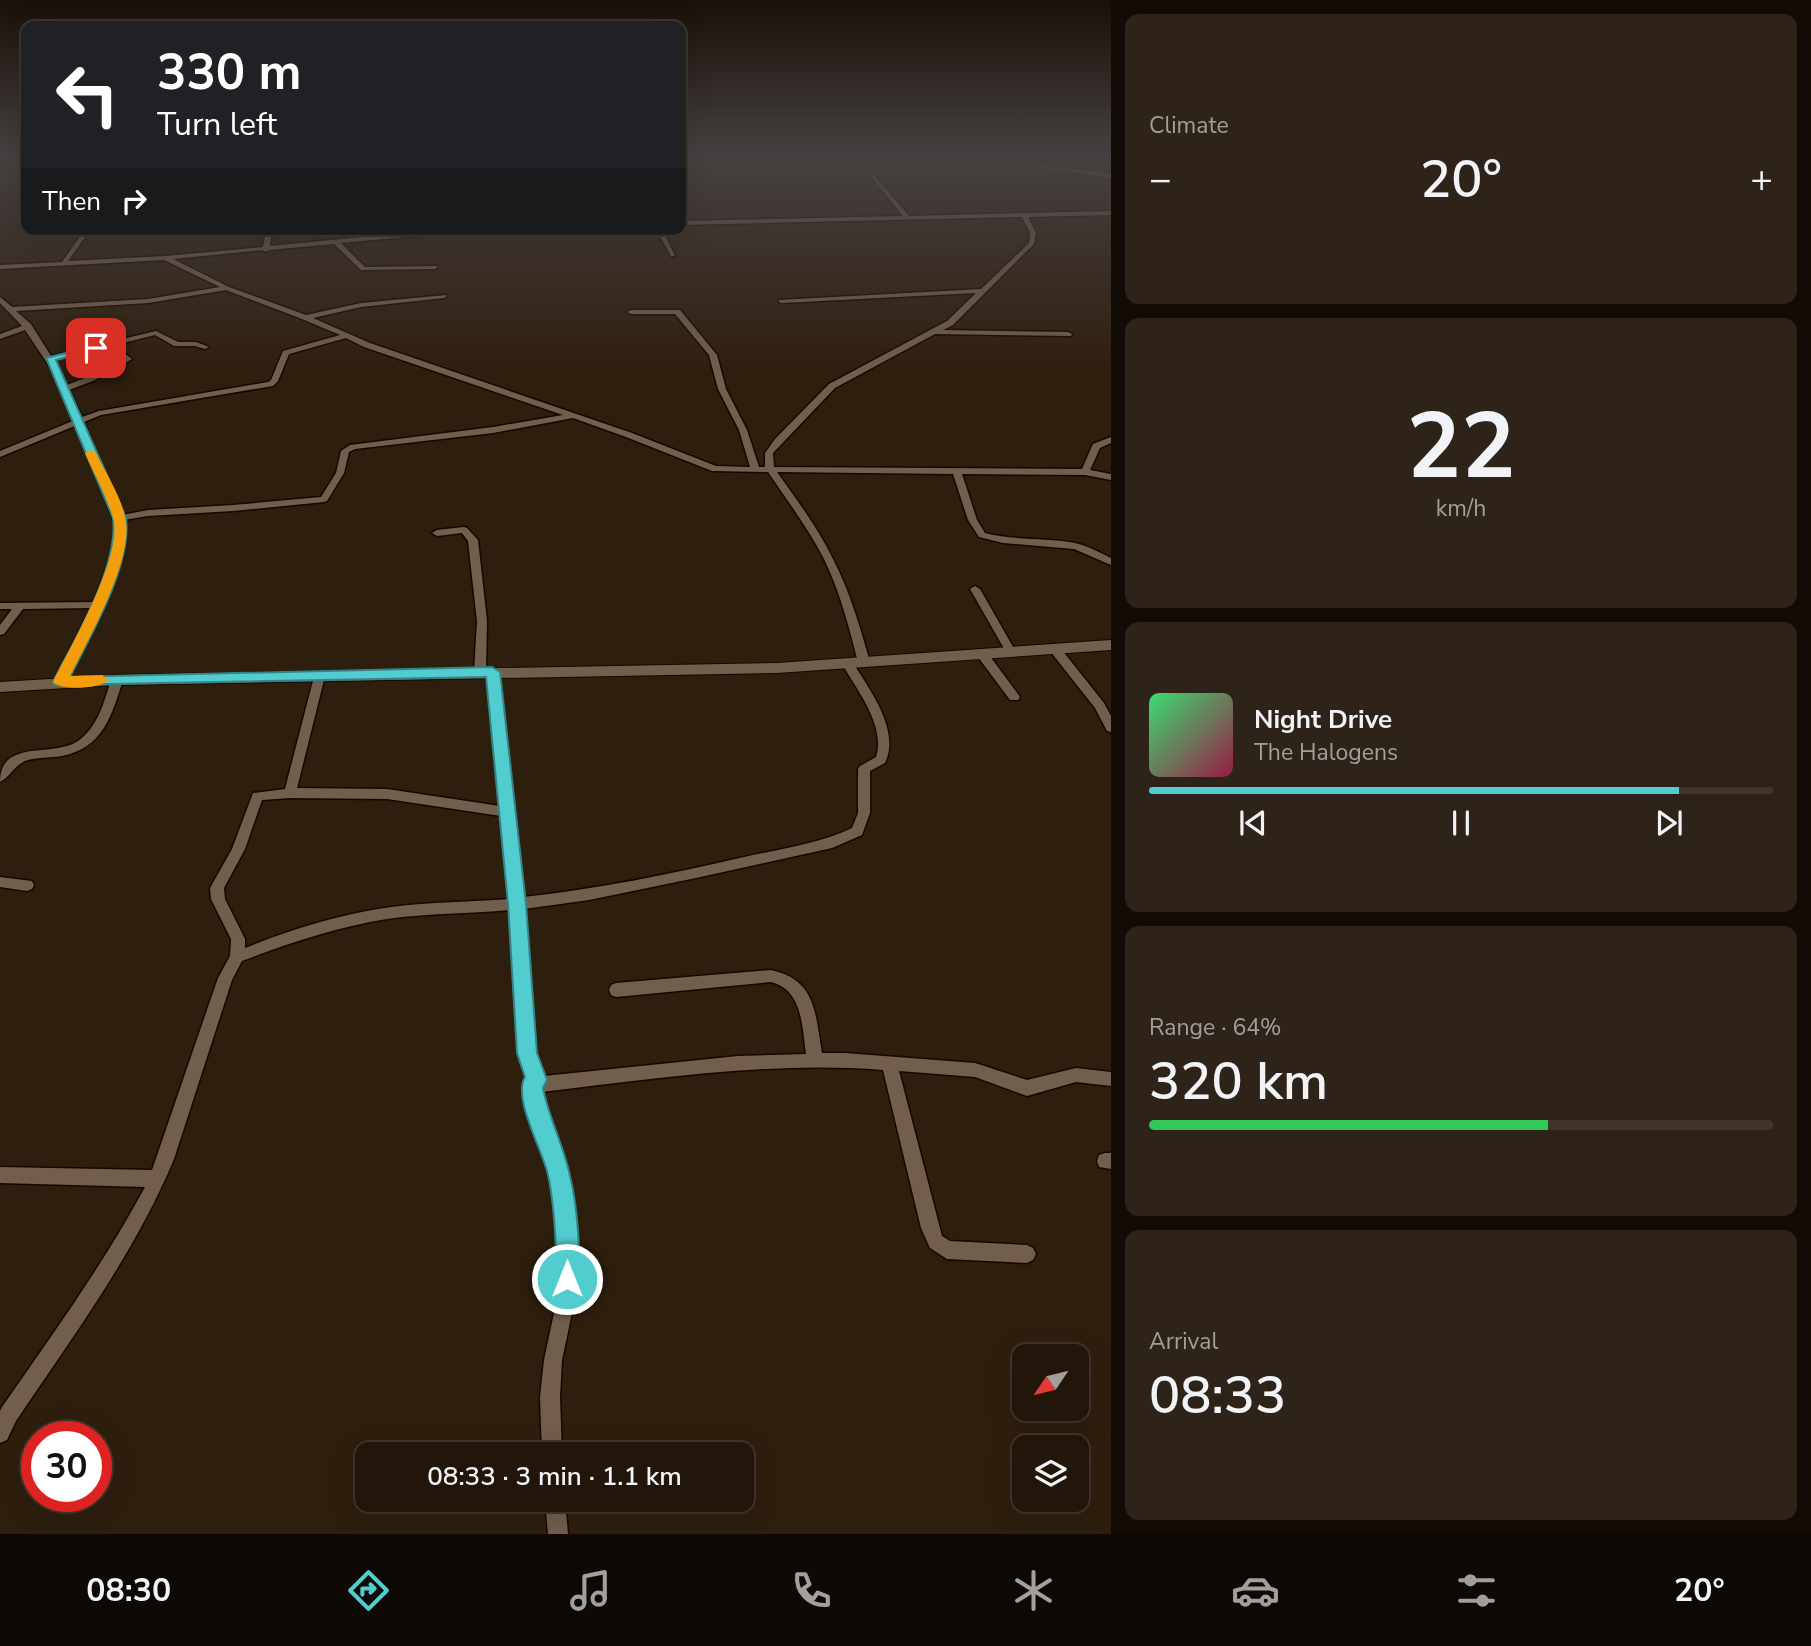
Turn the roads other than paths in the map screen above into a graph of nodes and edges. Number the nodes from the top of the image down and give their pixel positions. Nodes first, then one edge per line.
1 (1031, 230) edge
2 (84, 235) edge
3 (268, 235) edge
4 (418, 235) edge
5 (662, 235) edge
6 (336, 242) junction
7 (266, 250) junction
8 (673, 255) dead end
9 (165, 258) junction
10 (64, 263) junction
11 (0, 267) edge
12 (435, 267) dead end
13 (227, 288) junction
14 (982, 291) junction
15 (444, 296) dead end
16 (781, 302) dead end
17 (4, 303) edge
18 (631, 312) dead end
19 (305, 317) junction
20 (28, 326) junction
21 (936, 332) junction
22 (1068, 334) dead end
23 (346, 336) junction
24 (0, 337) edge
25 (205, 347) dead end
26 (96, 348) junction
27 (51, 358) junction
28 (64, 388) junction
29 (573, 416) junction
30 (78, 423) junction
31 (1111, 440) edge
32 (0, 454) edge
33 (755, 469) junction
34 (770, 469) junction
35 (956, 471) junction
36 (1085, 472) junction
37 (1111, 477) edge
38 (120, 518) junction
39 (437, 533) dead end
40 (1111, 562) edge
41 (975, 589) dead end
42 (0, 606) edge
43 (20, 606) junction
44 (98, 606) junction
45 (0, 632) edge
46 (1111, 645) edge
47 (1054, 648) junction
48 (1012, 652) junction
49 (982, 654) junction
50 (864, 662) junction
51 (848, 664) junction
52 (486, 672) junction
53 (320, 676) junction
54 (117, 680) junction
55 (60, 682) junction
56 (0, 687) edge
57 (1014, 697) dead end
58 (1111, 728) edge
59 (0, 777) edge
60 (290, 793) junction
61 (507, 811) junction
62 (0, 882) edge
63 (27, 885) dead end
64 (517, 904) junction
65 (237, 957) junction
66 (616, 990) dead end
67 (815, 1060) junction
68 (890, 1064) junction
69 (1111, 1080) edge
70 (531, 1085) junction
71 (0, 1175) edge
72 (158, 1179) junction
73 (1027, 1254) dead end
74 (5, 1412) edge
75 (0, 1433) edge
76 (552, 1442) edge
77 (556, 1512) edge
78 (558, 1534) edge

1 - 14 street
2 - 10 street
3 - 7 street
4 - 6 street
5 - 8 street
6 - 7 street
6 - 12 street
7 - 9 street
9 - 10 street
9 - 13 street
10 - 11 street
13 - 17 street
13 - 19 street
14 - 16 street
14 - 21 street
15 - 19 street
17 - 20 street
18 - 33 street
19 - 23 street
20 - 24 street
20 - 27 street
21 - 22 street
21 - 34 street
23 - 29 street
23 - 30 street
25 - 26 street
26 - 27 street
26 - 28 street
27 - 28 street
28 - 30 street
29 - 33 street
29 - 38 street
30 - 32 street
30 - 38 street
31 - 36 street
33 - 34 street
34 - 35 street
34 - 50 street
35 - 36 street
35 - 40 street
36 - 37 street
38 - 44 street
39 - 52 street
41 - 48 street
42 - 43 street
43 - 44 street
43 - 45 street
44 - 55 street
46 - 47 street
47 - 48 street
47 - 58 street
48 - 49 street
49 - 50 street
49 - 57 street
50 - 51 street
51 - 52 street
51 - 64 street
52 - 53 street
52 - 61 street
53 - 54 street
53 - 60 street
54 - 55 street
54 - 59 street
55 - 56 street
60 - 61 street
60 - 65 street
61 - 64 street
62 - 63 street
64 - 65 street
64 - 70 street
65 - 72 street
66 - 67 street
67 - 68 street
67 - 70 street
68 - 69 street
68 - 73 street
70 - 76 street
71 - 72 street
72 - 74 street
74 - 75 street
77 - 78 street

